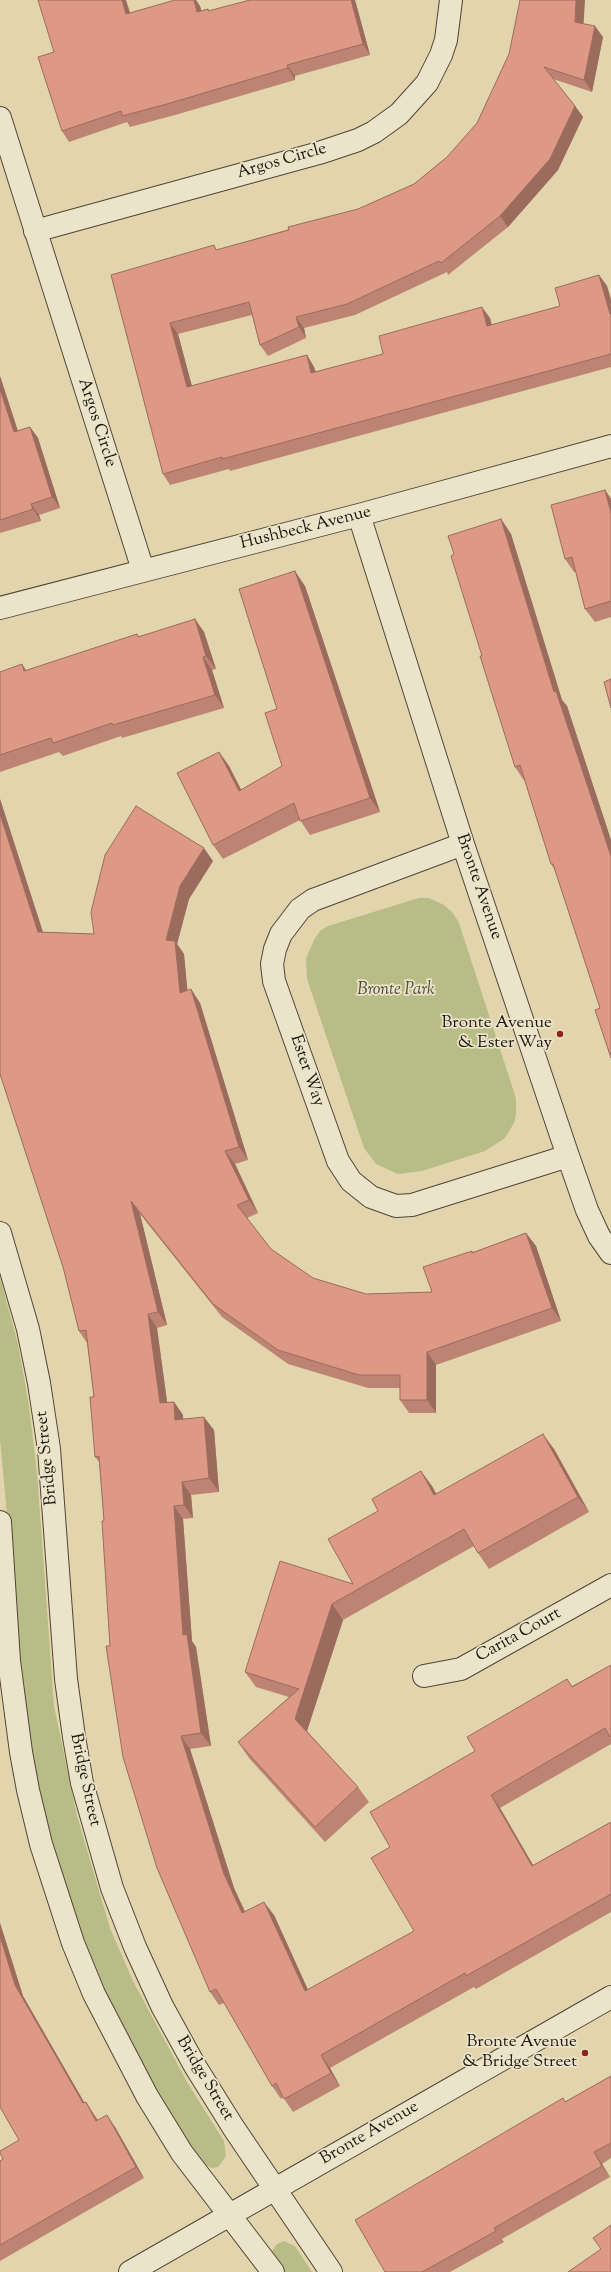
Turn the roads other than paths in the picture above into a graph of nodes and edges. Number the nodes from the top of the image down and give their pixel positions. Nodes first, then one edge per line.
1 (451, 0) edge
2 (0, 118) edge
3 (35, 231) junction
4 (611, 446) edge
5 (359, 515) junction
6 (143, 570) junction
7 (0, 608) edge
8 (463, 844) junction
9 (568, 1156) junction
10 (0, 1233) edge
11 (611, 1253) edge
12 (0, 1522) edge
13 (611, 1586) edge
14 (424, 1676) dead end
15 (611, 1997) edge
16 (275, 2189) junction
17 (230, 2215) junction
18 (130, 2272) edge
19 (273, 2272) edge
20 (331, 2272) edge

1 - 3 street, Argos Circle
2 - 3 street, Argos Circle
3 - 6 street, Argos Circle
4 - 5 street, Hushbeck Avenue
5 - 6 street, Hushbeck Avenue
5 - 8 street, Bronte Avenue
6 - 7 street, Hushbeck Avenue
8 - 9 street, Bronte Avenue
8 - 9 street, Ester Way
9 - 11 street, Bronte Avenue
10 - 16 street, Bridge Street
12 - 17 street
13 - 14 street, Carita Court
15 - 16 street, Bronte Avenue
16 - 17 street, Bronte Avenue
16 - 20 street, Bridge Street
17 - 18 street, Bronte Avenue
17 - 19 street

